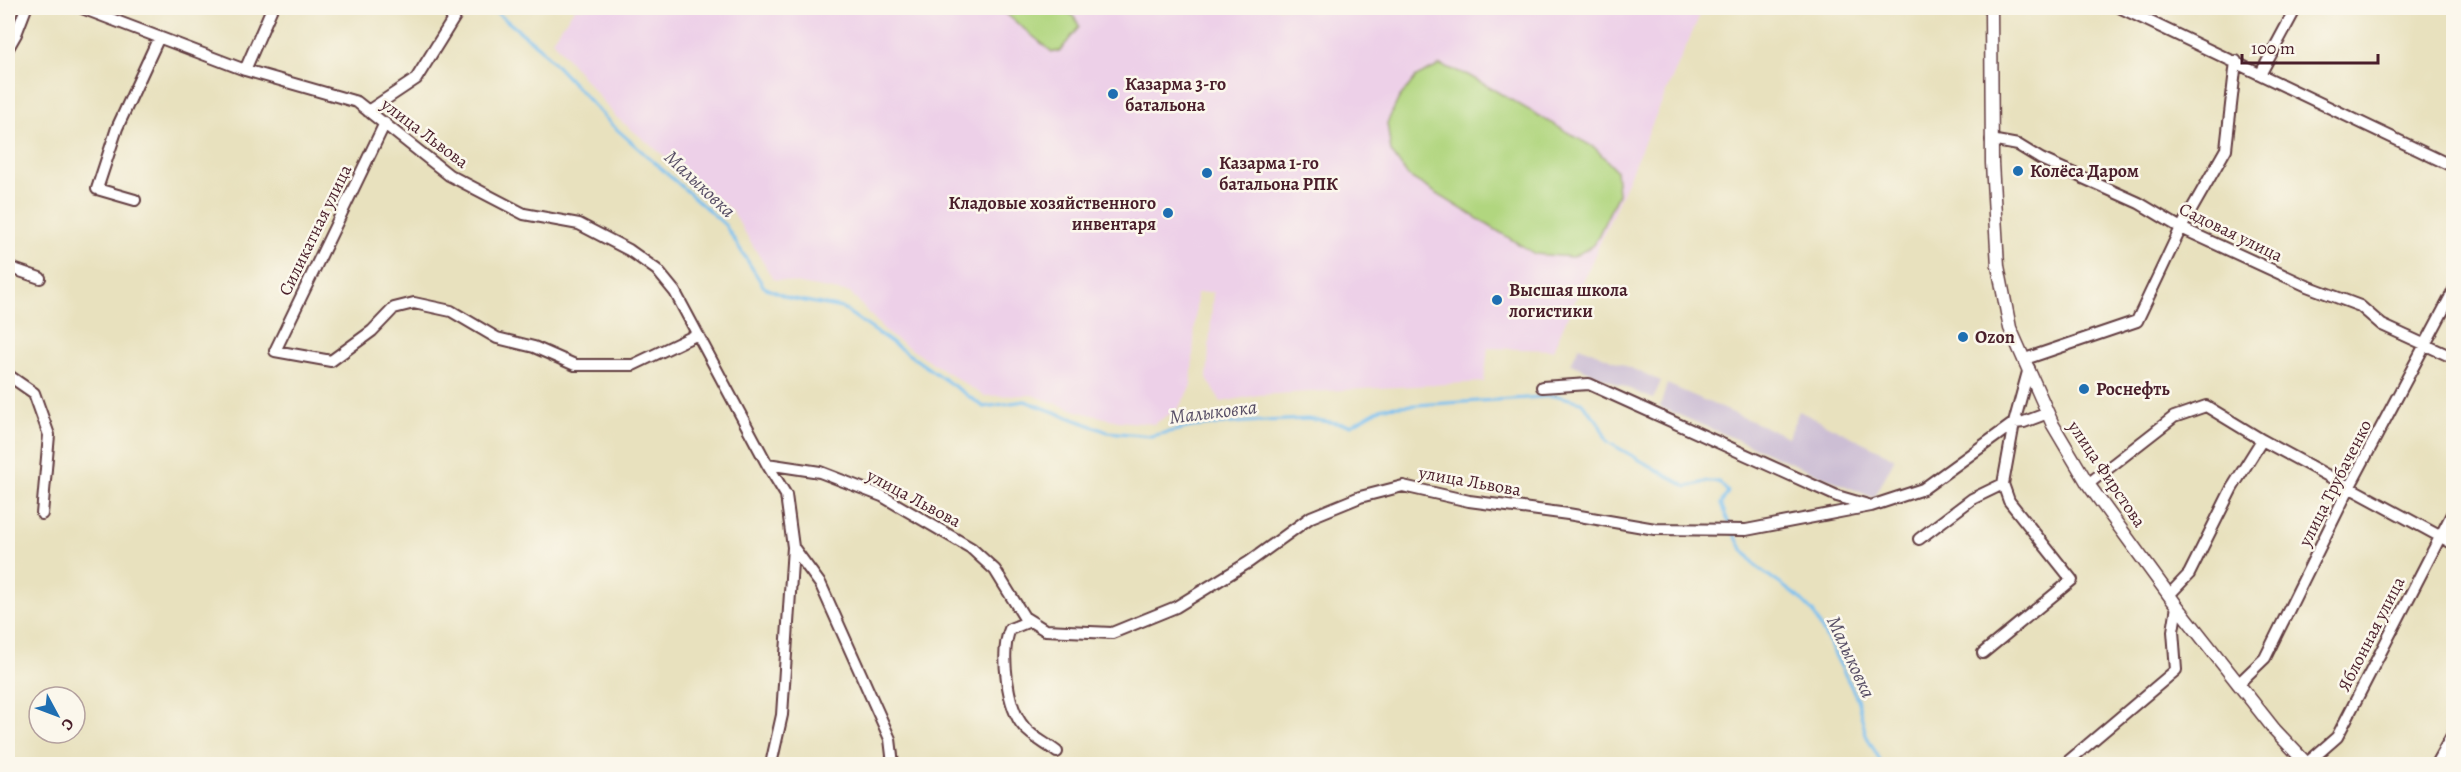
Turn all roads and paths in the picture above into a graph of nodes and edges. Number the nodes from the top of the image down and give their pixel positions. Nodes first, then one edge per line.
1 (26, 8) edge
2 (82, 8) edge
3 (272, 8) edge
4 (1991, 8) edge
5 (2121, 8) edge
6 (2296, 8) edge
7 (453, 10) edge
8 (159, 37) junction
9 (8, 48) edge
10 (2236, 61) junction
11 (244, 70) junction
12 (2261, 73) junction
13 (368, 111) junction
14 (385, 123) junction
15 (1991, 140) junction
16 (2454, 167) edge
17 (135, 200) dead end
18 (2181, 228) junction
19 (8, 267) edge
20 (40, 278) dead end
21 (2454, 290) edge
22 (696, 335) junction
23 (2427, 345) junction
24 (2454, 358) edge
25 (2027, 364) junction
26 (8, 375) edge
27 (1542, 387) dead end
28 (2048, 413) junction
29 (2014, 423) junction
30 (2262, 440) junction
31 (767, 464) junction
32 (2003, 484) junction
33 (2088, 484) junction
34 (2350, 486) junction
35 (1871, 506) junction
36 (2454, 510) edge
37 (42, 514) dead end
38 (2440, 537) junction
39 (1919, 539) dead end
40 (2454, 543) edge
41 (793, 547) junction
42 (2169, 595) junction
43 (2177, 606) junction
44 (1030, 621) junction
45 (1983, 654) dead end
46 (2238, 684) junction
47 (2454, 732) edge
48 (1057, 752) dead end
49 (2306, 764) edge
50 (771, 765) edge
51 (893, 765) edge
52 (2065, 765) edge
53 (2436, 765) edge

1 - 9 street
2 - 8 street, улица Львова
3 - 11 street
4 - 15 main road, улица Фирстова
5 - 10 street
6 - 12 street
7 - 13 street
8 - 11 street, улица Львова
8 - 17 street
10 - 12 street
10 - 18 street
11 - 13 street, улица Львова
12 - 16 street
13 - 14 street, улица Львова
14 - 22 street, улица Львова
14 - 22 street, Силикатная улица
15 - 18 street, Садовая улица
15 - 25 main road, улица Фирстова
18 - 23 street, Садовая улица
18 - 25 street
19 - 20 street
21 - 23 street, улица Трубаченко
22 - 31 street, улица Львова
23 - 24 street, Садовая улица
23 - 34 street, улица Трубаченко
25 - 28 main road, улица Фирстова
25 - 29 street
26 - 37 street
27 - 35 street
28 - 29 street
28 - 33 main road, улица Фирстова
29 - 32 street
29 - 35 street, улица Львова
30 - 33 street
30 - 34 street
30 - 42 street
31 - 41 street
31 - 44 street, улица Львова
32 - 39 street
32 - 45 street
33 - 42 main road, улица Фирстова
34 - 38 street
34 - 46 street, улица Трубаченко
35 - 44 street, улица Львова
36 - 38 street, Яблонная улица
38 - 40 street
38 - 49 street, Яблонная улица
41 - 50 street
41 - 51 street
42 - 43 main road, улица Фирстова
43 - 46 main road, улица Фирстова
43 - 52 street
44 - 48 street
46 - 49 main road, улица Фирстова
47 - 53 street

